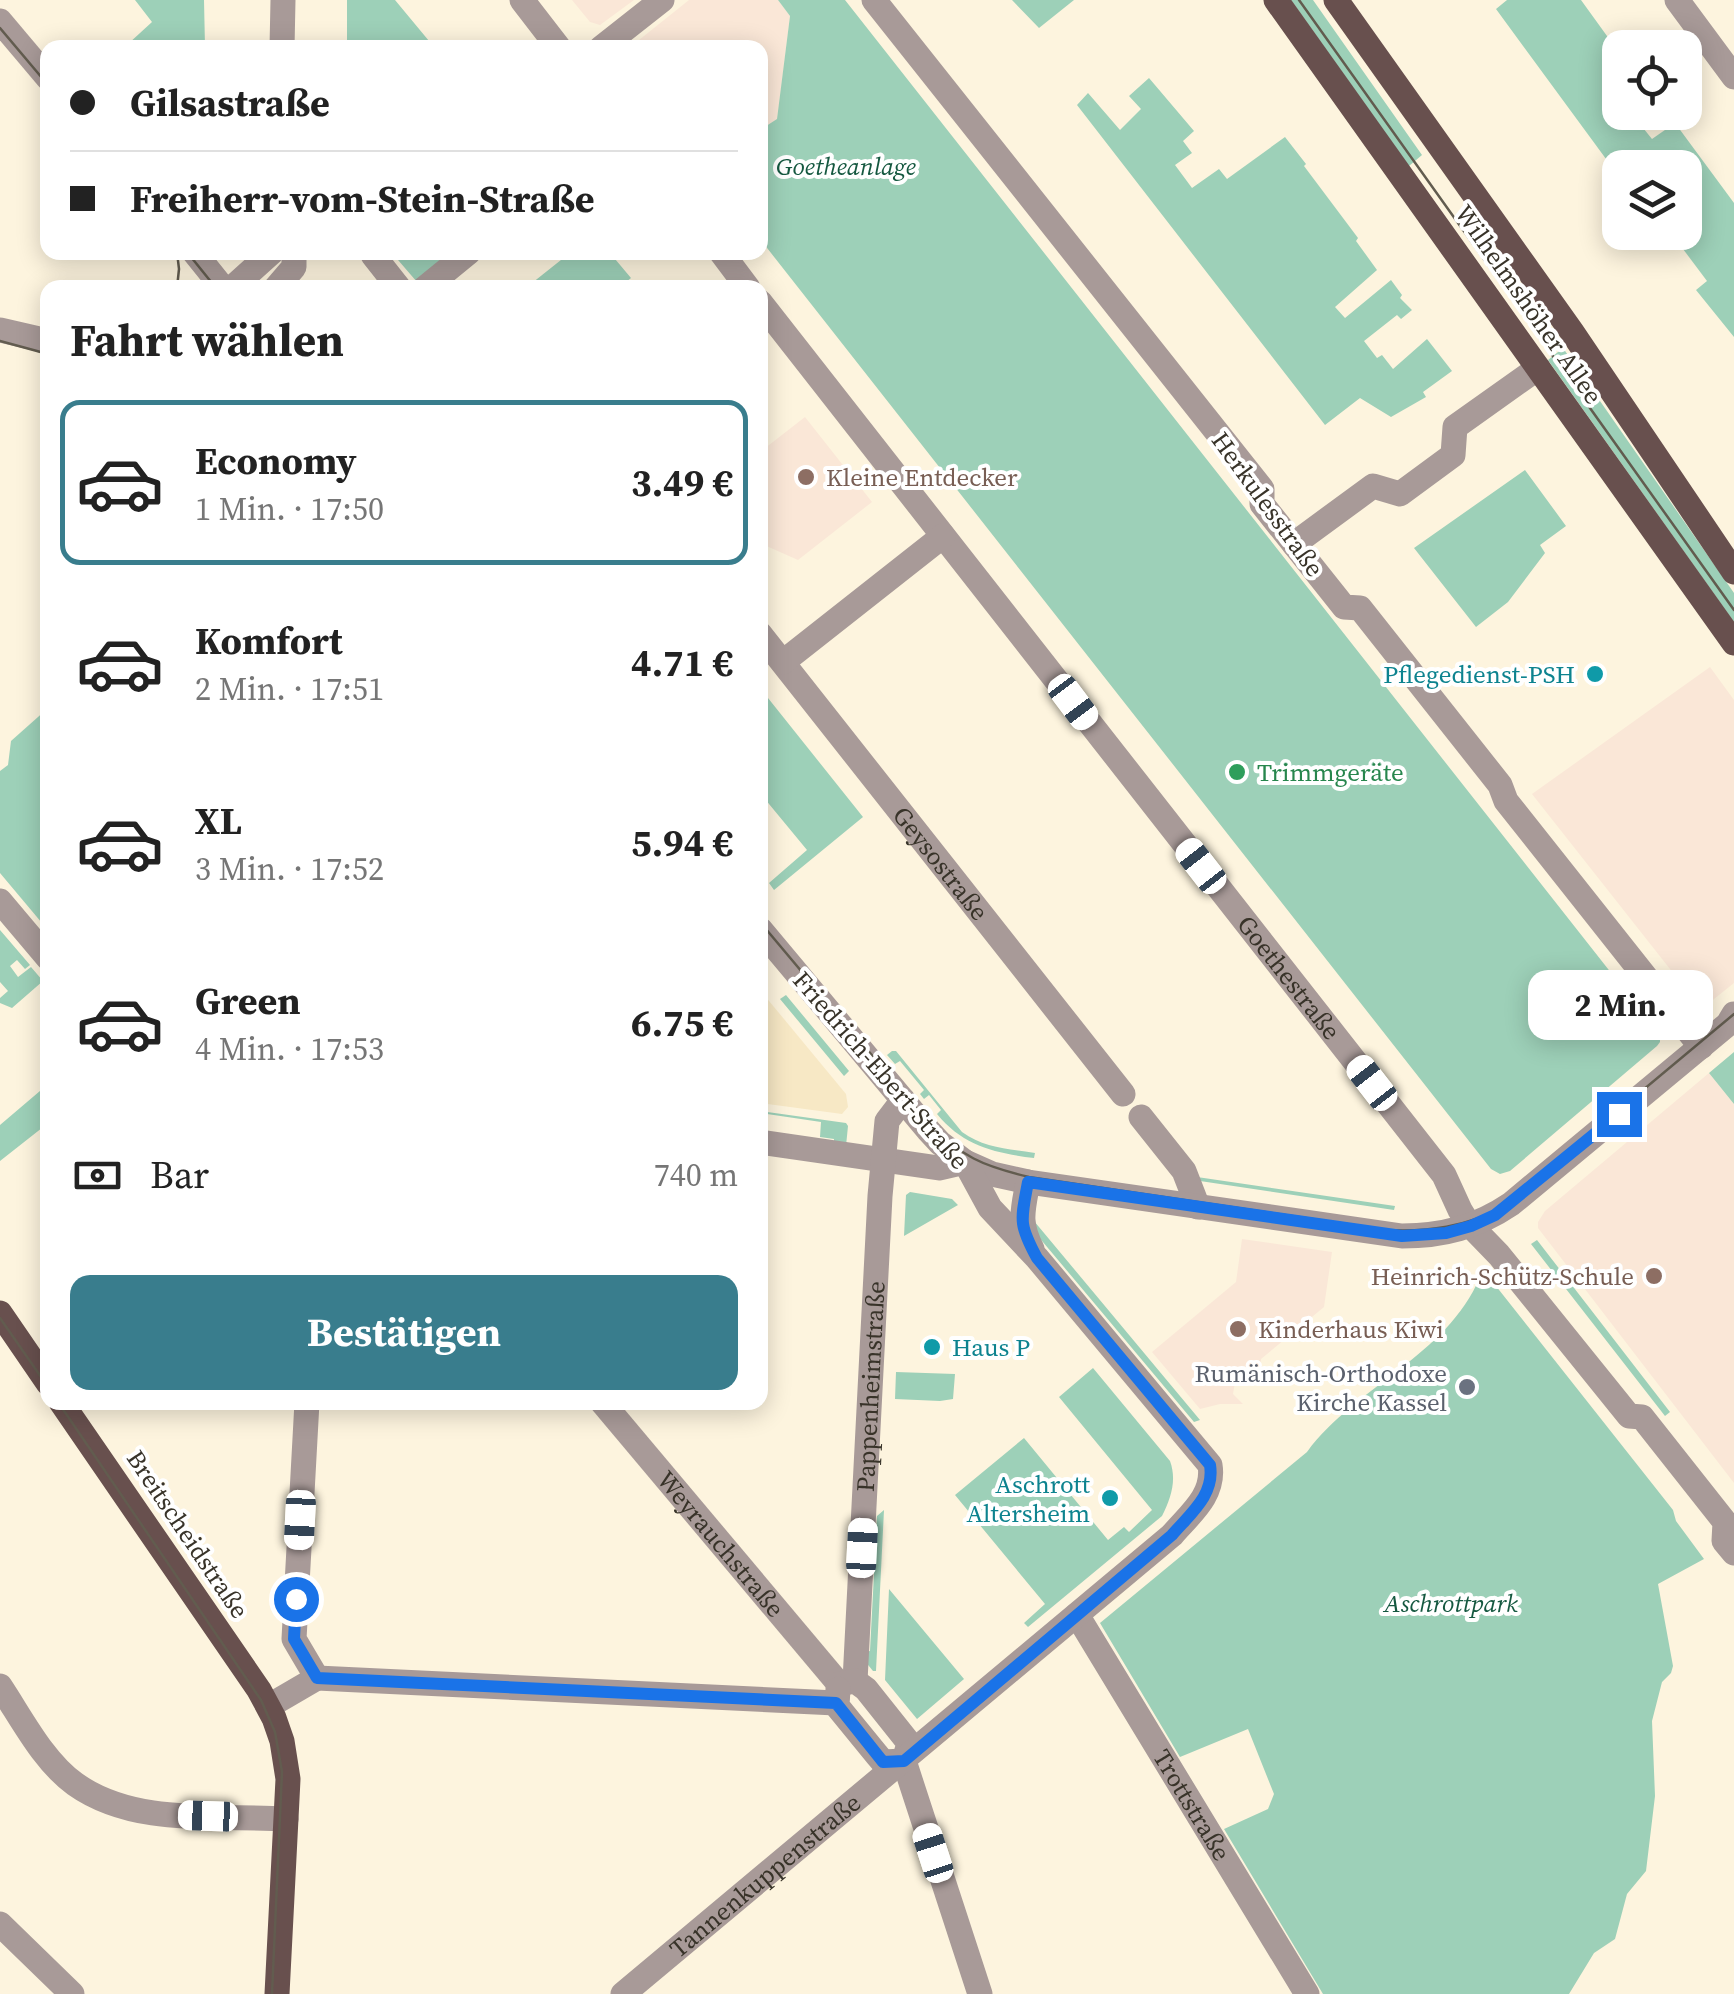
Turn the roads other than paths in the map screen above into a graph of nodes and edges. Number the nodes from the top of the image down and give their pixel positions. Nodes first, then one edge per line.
1 (283, 0) edge
2 (522, 0) edge
3 (662, 0) edge
4 (874, 0) edge
5 (1276, 0) edge
6 (1336, 0) edge
7 (1677, 0) edge
8 (0, 21) edge
9 (282, 40) edge
10 (553, 40) edge
11 (612, 40) edge
12 (40, 68) edge
13 (1734, 77) edge
14 (204, 260) edge
15 (264, 260) edge
16 (294, 260) edge
17 (377, 260) edge
18 (459, 260) edge
19 (229, 280) edge
20 (243, 280) edge
21 (255, 280) edge
22 (393, 280) edge
23 (435, 280) edge
24 (768, 312) edge
25 (0, 330) edge
26 (40, 339) edge
27 (1538, 368) junction
28 (943, 536) junction
29 (1294, 544) junction
30 (1734, 572) edge
31 (1734, 643) edge
32 (768, 644) edge
33 (782, 662) junction
34 (0, 901) edge
35 (768, 940) edge
36 (40, 948) edge
37 (1732, 1020) edge
38 (1701, 1047) junction
39 (1123, 1094) dead end
40 (902, 1100) junction
41 (1141, 1118) dead end
42 (768, 1143) edge
43 (883, 1160) junction
44 (965, 1162) junction
45 (1027, 1189) junction
46 (1198, 1207) junction
47 (1471, 1226) junction
48 (1037, 1258) junction
49 (0, 1313) edge
50 (40, 1370) edge
51 (66, 1410) edge
52 (307, 1410) edge
53 (609, 1410) edge
54 (1212, 1477) joint
55 (1734, 1553) edge
56 (1077, 1615) junction
57 (317, 1678) junction
58 (0, 1686) edge
59 (843, 1690) junction
60 (268, 1706) junction
61 (904, 1761) junction
62 (286, 1819) junction
63 (0, 1924) edge
64 (72, 1994) edge
65 (277, 1994) edge
66 (623, 1994) edge
67 (980, 1994) edge
68 (1307, 1994) edge

1 - 9 street
2 - 10 street
3 - 11 street
4 - 29 street, Herkulesstraße
5 - 27 main road, Wilhelmshöher Allee
6 - 30 main road, Wilhelmshöher Allee
7 - 13 street
8 - 12 street
14 - 19 street
15 - 20 street
16 - 21 street
17 - 22 street
18 - 23 street
24 - 28 street, Goethestraße
25 - 26 street
27 - 29 street
27 - 31 main road, Wilhelmshöher Allee
28 - 33 street
28 - 47 street, Goethestraße
29 - 38 street, Herkulesstraße
32 - 33 street, Geysostraße
33 - 39 street, Geysostraße
34 - 36 street
35 - 40 street, Friedrich-Ebert-Straße
37 - 38 street
38 - 47 street
40 - 43 street, Pappenheimstraße
40 - 44 street, Friedrich-Ebert-Straße
41 - 46 street
42 - 43 street
43 - 44 street
43 - 59 street, Pappenheimstraße
44 - 45 street
44 - 48 street, Friedrich-Ebert-Straße
45 - 46 street
45 - 48 street, Friedrich-Ebert-Straße
46 - 47 street
47 - 55 street, Goethestraße
48 - 54 street, Friedrich-Ebert-Straße
49 - 50 main road
51 - 60 main road, Breitscheidstraße
52 - 57 street
53 - 59 street, Weyrauchstraße
54 - 56 street, Tannenkuppenstraße
56 - 61 street, Tannenkuppenstraße
56 - 68 street, Trottstraße
57 - 59 street
57 - 60 street
58 - 62 street
59 - 61 street, Weyrauchstraße
60 - 62 main road, Breitscheidstraße
61 - 66 street, Tannenkuppenstraße
61 - 67 street
62 - 65 main road, Breitscheidstraße
63 - 64 street

